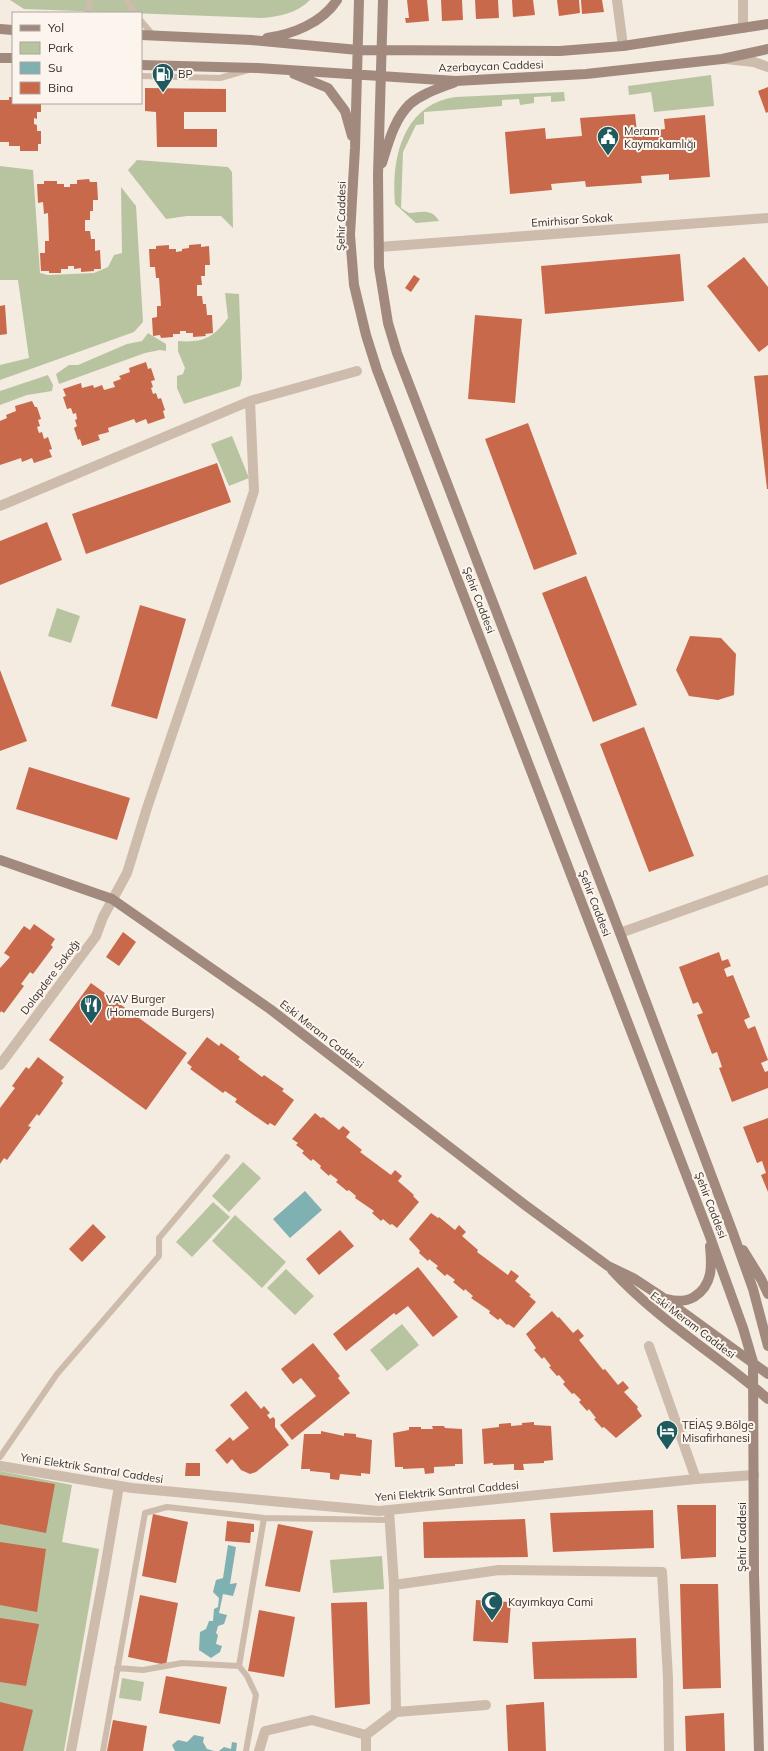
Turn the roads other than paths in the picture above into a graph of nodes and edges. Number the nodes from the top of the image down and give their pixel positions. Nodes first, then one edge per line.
1 (90, 0) edge
2 (127, 0) edge
3 (337, 0) edge
4 (359, 0) edge
5 (383, 0) edge
6 (617, 0) edge
7 (743, 0) edge
8 (88, 12) edge
9 (134, 12) edge
10 (142, 22) edge
11 (768, 24) edge
12 (743, 28) junction
13 (0, 29) edge
14 (12, 30) edge
15 (142, 35) edge
16 (154, 36) junction
17 (251, 40) junction
18 (623, 46) junction
19 (768, 49) edge
20 (358, 50) junction
21 (382, 50) junction
22 (0, 58) edge
23 (12, 58) edge
24 (722, 59) junction
25 (142, 65) edge
26 (768, 67) edge
27 (258, 68) junction
28 (278, 70) junction
29 (357, 74) junction
30 (142, 76) edge
31 (381, 76) junction
32 (456, 81) junction
33 (355, 148) junction
34 (378, 175) junction
35 (768, 218) edge
36 (378, 247) junction
37 (357, 371) dead end
38 (250, 401) junction
39 (0, 506) edge
40 (0, 860) edge
41 (768, 880) edge
42 (112, 899) junction
43 (620, 933) junction
44 (0, 1065) edge
45 (227, 1157) dead end
46 (733, 1233) junction
47 (709, 1234) junction
48 (608, 1266) junction
49 (768, 1294) edge
50 (662, 1297) junction
51 (649, 1346) dead end
52 (768, 1346) edge
53 (753, 1362) junction
54 (768, 1374) edge
55 (754, 1386) junction
56 (768, 1399) edge
57 (0, 1457) edge
58 (0, 1466) edge
59 (754, 1475) junction
60 (696, 1479) junction
61 (119, 1486) junction
62 (389, 1515) junction
63 (264, 1518) junction
64 (394, 1586) junction
65 (239, 1666) junction
66 (117, 1668) junction
67 (486, 1705) dead end
68 (396, 1712) junction
69 (366, 1735) junction
70 (71, 1751) edge
71 (103, 1751) edge
72 (246, 1751) edge
73 (259, 1751) edge
74 (366, 1751) edge
75 (669, 1751) edge
76 (759, 1751) edge

1 - 8 lane
2 - 9 lane
3 - 17 main road
4 - 20 main road, Şehir Caddesi
5 - 21 main road, Şehir Caddesi
6 - 18 street
7 - 12 street
10 - 16 lane
11 - 12 main road, Azerbaycan Caddesi
12 - 18 main road, Azerbaycan Caddesi
13 - 14 main road
15 - 16 main road, Azerbaycan Caddesi
16 - 17 main road, Azerbaycan Caddesi
17 - 20 main road, Azerbaycan Caddesi
18 - 21 main road, Azerbaycan Caddesi
19 - 24 main road, Azerbaycan Caddesi
20 - 21 main road, Azerbaycan Caddesi
20 - 29 main road, Şehir Caddesi
21 - 31 main road, Şehir Caddesi
22 - 23 main road
24 - 26 street
24 - 32 main road, Azerbaycan Caddesi
25 - 27 main road, Azerbaycan Caddesi
27 - 28 main road, Azerbaycan Caddesi
27 - 30 lane
28 - 29 main road, Azerbaycan Caddesi
28 - 33 main road
29 - 31 main road, Azerbaycan Caddesi
29 - 33 main road, Şehir Caddesi
31 - 32 main road, Azerbaycan Caddesi
31 - 34 main road, Şehir Caddesi
32 - 34 main road
33 - 47 main road, Şehir Caddesi
34 - 36 main road, Şehir Caddesi
35 - 36 street, Emirhisar Sokak
36 - 43 main road, Şehir Caddesi
37 - 38 street
38 - 39 street
38 - 42 street, Dolapdere Sokağı
40 - 42 main road, Eski Meram Caddesi
41 - 43 street
42 - 44 street, Dolapdere Sokağı
42 - 48 main road, Eski Meram Caddesi
43 - 46 main road, Şehir Caddesi
45 - 57 lane
46 - 49 main road
46 - 52 main road, Şehir Caddesi
47 - 50 main road
47 - 53 main road, Şehir Caddesi
48 - 50 main road, Eski Meram Caddesi
48 - 55 main road, Eski Meram Caddesi
50 - 53 main road, Eski Meram Caddesi
51 - 60 street
53 - 54 main road, Eski Meram Caddesi
53 - 55 main road, Şehir Caddesi
55 - 56 main road, Eski Meram Caddesi
55 - 59 main road, Şehir Caddesi
58 - 61 street, Yeni Elektrik Santral Caddesi
59 - 60 street, Yeni Elektrik Santral Caddesi
59 - 76 main road, Şehir Caddesi
60 - 62 street, Yeni Elektrik Santral Caddesi
61 - 62 street, Yeni Elektrik Santral Caddesi
61 - 70 street
62 - 63 lane
62 - 64 street
63 - 65 lane
63 - 66 lane
64 - 68 street
64 - 75 street
65 - 66 lane
65 - 72 lane
66 - 71 lane
67 - 68 street
68 - 69 street
69 - 73 street
69 - 74 street

